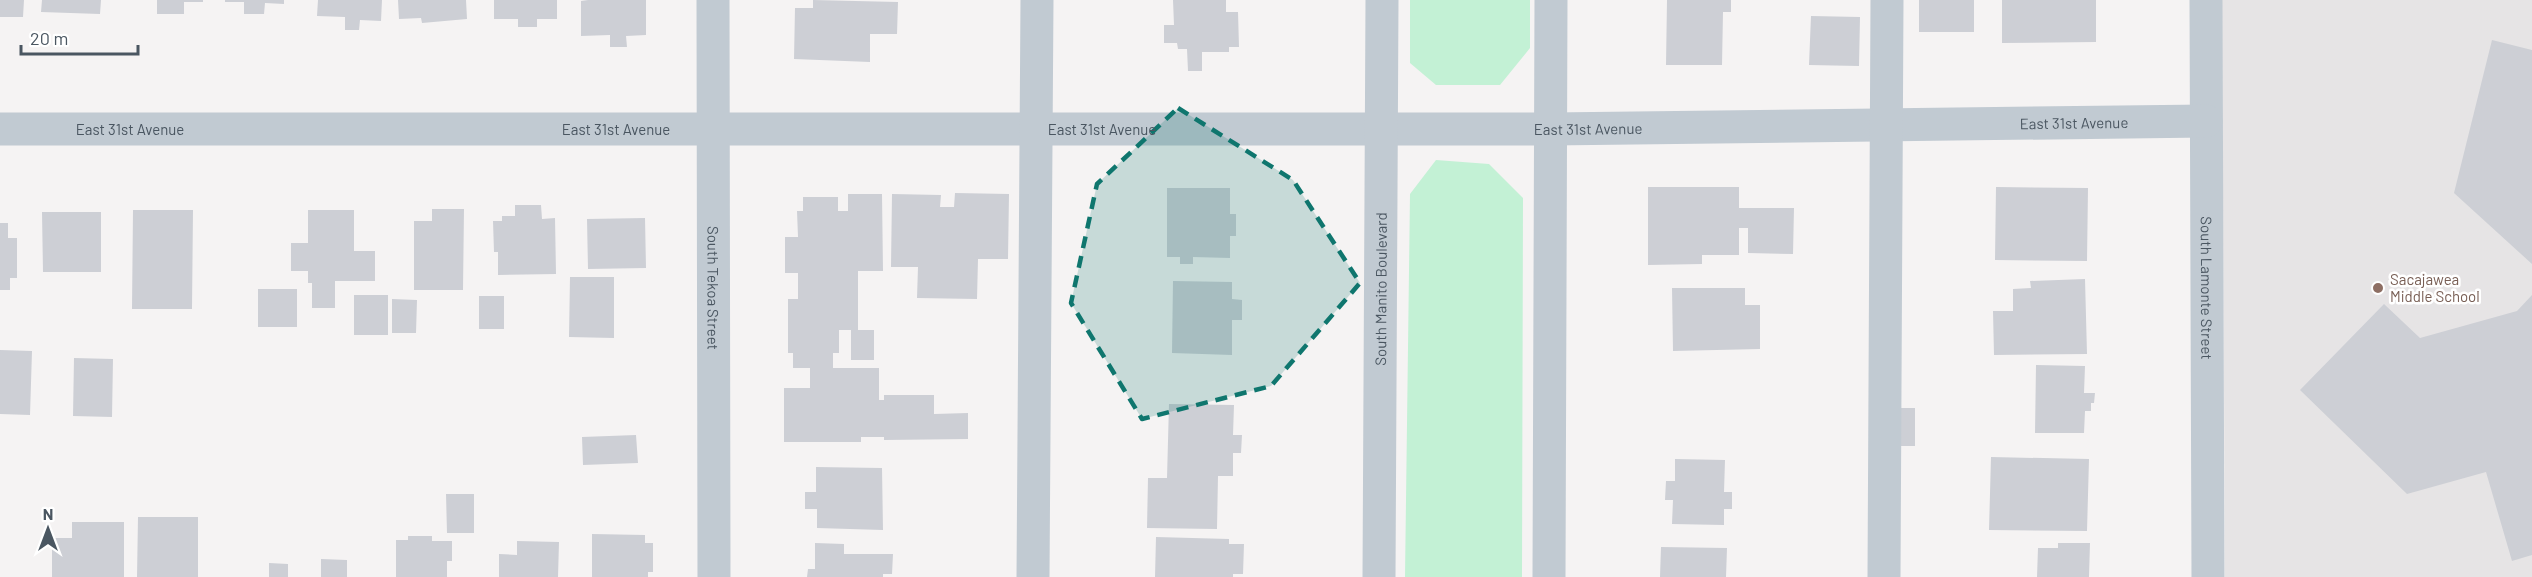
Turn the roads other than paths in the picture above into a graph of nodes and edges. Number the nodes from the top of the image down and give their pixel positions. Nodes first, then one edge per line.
1 (713, 0) edge
2 (1037, 0) edge
3 (1382, 0) edge
4 (1551, 0) edge
5 (1887, 0) edge
6 (2206, 0) edge
7 (2206, 121) junction
8 (1887, 125) junction
9 (0, 129) edge
10 (1551, 129) junction
11 (713, 130) junction
12 (1036, 130) junction
13 (1381, 130) junction
14 (714, 577) edge
15 (1033, 577) edge
16 (1379, 577) edge
17 (1549, 577) edge
18 (1884, 577) edge
19 (2208, 577) edge

1 - 11 street, South Tekoa Street
2 - 12 street
3 - 13 street, South Manito Boulevard
4 - 10 street
5 - 8 street
6 - 7 street, South Lamonte Street
7 - 8 street, East 31st Avenue
7 - 19 street, South Lamonte Street
8 - 10 street, East 31st Avenue
8 - 18 street
9 - 11 street, East 31st Avenue
10 - 13 street, East 31st Avenue
10 - 17 street
11 - 12 street, East 31st Avenue
11 - 14 street, South Tekoa Street
12 - 13 street, East 31st Avenue
12 - 15 street
13 - 16 street, South Manito Boulevard

